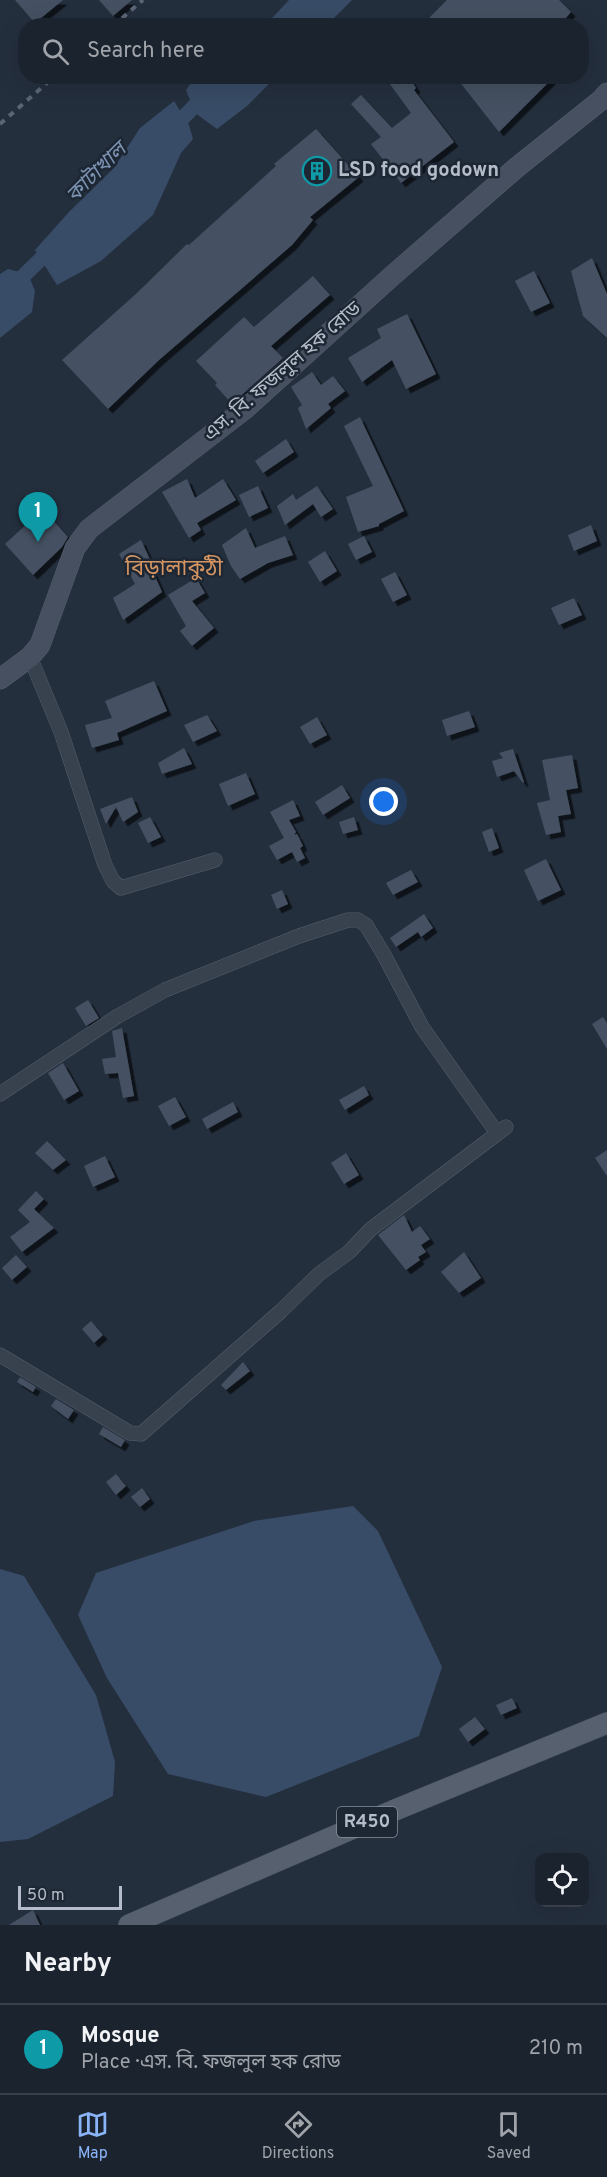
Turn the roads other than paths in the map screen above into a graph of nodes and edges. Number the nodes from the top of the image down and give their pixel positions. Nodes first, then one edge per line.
1 (607, 93) edge
2 (30, 657) junction
3 (0, 679) edge
4 (215, 860) dead end
5 (0, 1094) edge
6 (0, 1355) edge
7 (607, 1723) edge
8 (129, 1925) edge

1 - 2 main road, এস. বি. ফজলুল হক রোড
2 - 3 main road, এস. বি. ফজলুল হক রোড
2 - 4 street
5 - 6 street
7 - 8 main road, R450

